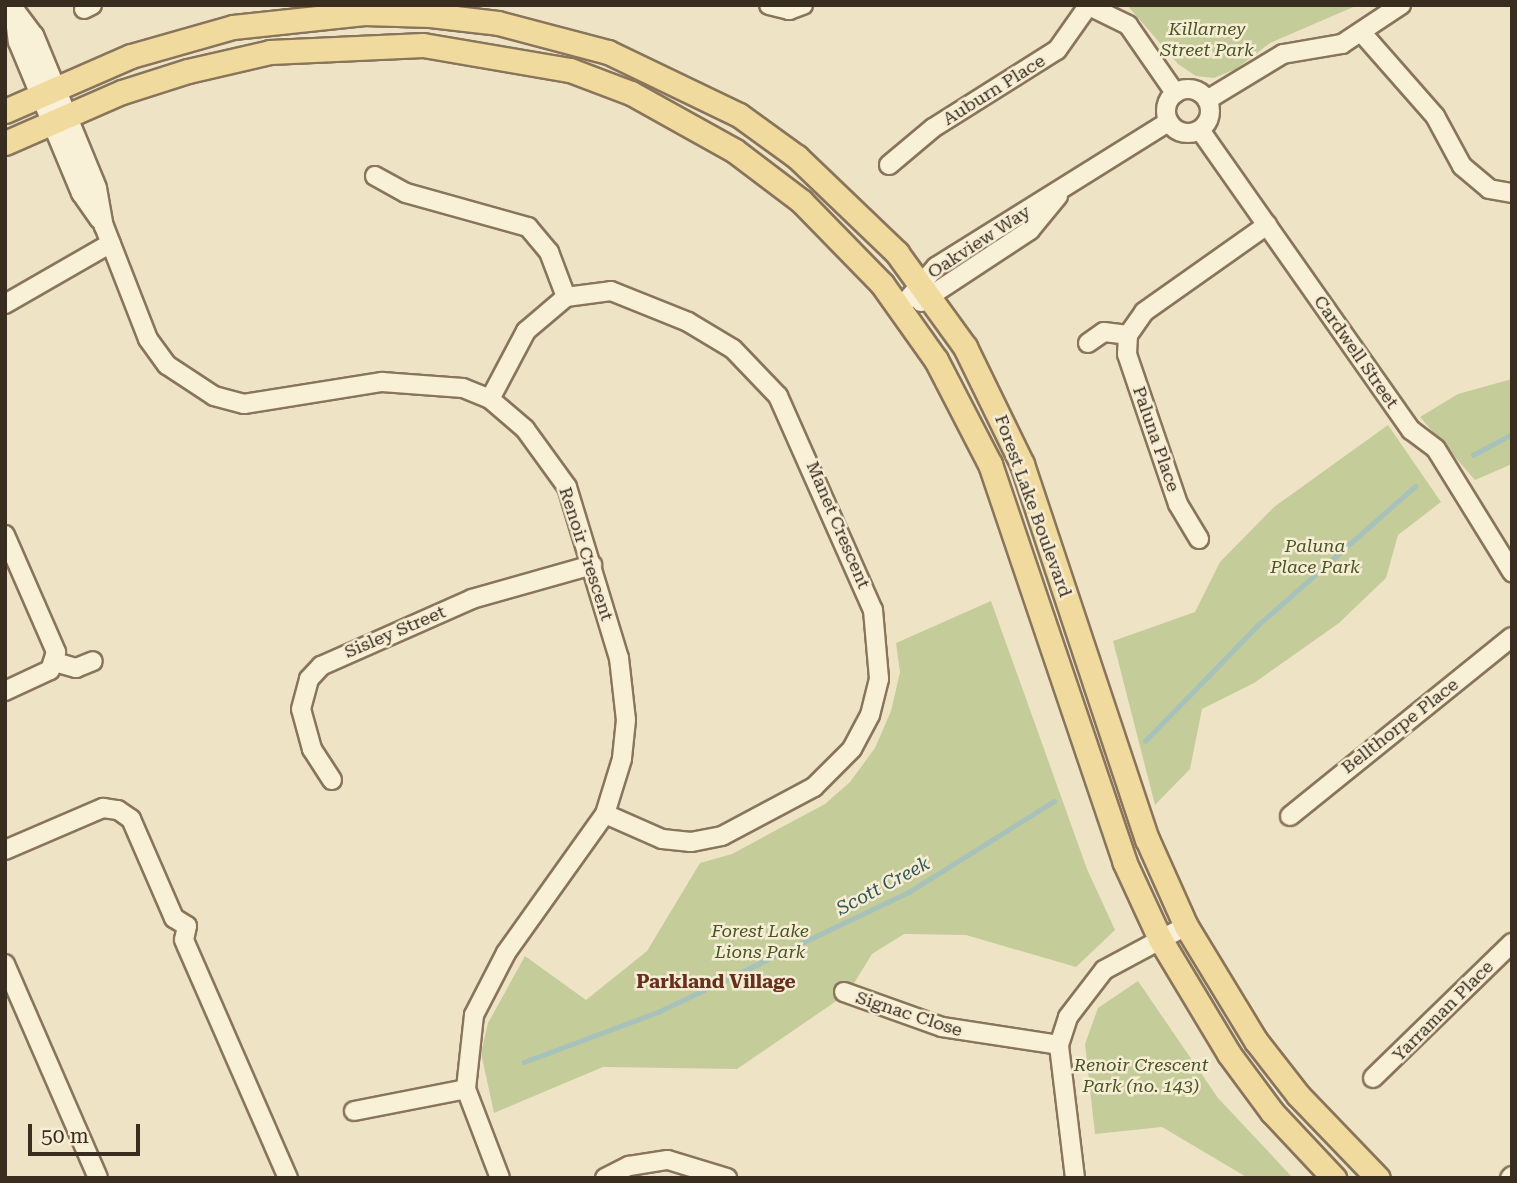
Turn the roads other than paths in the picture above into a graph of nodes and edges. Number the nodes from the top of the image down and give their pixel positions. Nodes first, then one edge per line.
1 (769, 5) edge
2 (803, 5) edge
3 (1401, 5) edge
4 (1088, 6) edge
5 (12, 8) edge
6 (1362, 33) junction
7 (48, 92) junction
8 (1175, 93) junction
9 (1207, 100) junction
10 (5, 111) edge
11 (60, 119) junction
12 (1168, 122) junction
13 (1200, 130) junction
14 (5, 143) edge
15 (889, 165) dead end
16 (375, 176) dead end
17 (1512, 193) edge
18 (1267, 225) junction
19 (111, 243) junction
20 (926, 290) junction
21 (566, 297) junction
22 (5, 304) edge
23 (900, 308) junction
24 (1128, 335) junction
25 (1088, 343) dead end
26 (490, 399) junction
27 (5, 535) edge
28 (1199, 539) dead end
29 (592, 565) junction
30 (1512, 572) edge
31 (1512, 637) edge
32 (93, 661) dead end
33 (55, 662) junction
34 (5, 691) edge
35 (332, 780) dead end
36 (605, 814) junction
37 (1290, 816) dead end
38 (5, 850) edge
39 (1186, 926) junction
40 (1160, 939) junction
41 (1512, 943) edge
42 (5, 964) edge
43 (844, 992) dead end
44 (1059, 1045) junction
45 (1373, 1077) dead end
46 (466, 1089) junction
47 (354, 1111) dead end
48 (98, 1178) edge
49 (288, 1178) edge
50 (500, 1178) edge
51 (605, 1178) edge
52 (727, 1178) edge
53 (1075, 1178) edge
54 (1334, 1178) edge
55 (1378, 1178) edge

1 - 2 street
3 - 6 street
4 - 8 street
4 - 15 street, Auburn Place
5 - 7 street, Renoir Crescent
6 - 9 street
6 - 17 street
7 - 10 main road, Forest Lake Boulevard
7 - 11 street, Renoir Crescent
7 - 20 main road, Forest Lake Boulevard
8 - 9 street
8 - 12 street
9 - 13 street
11 - 14 main road, Forest Lake Boulevard
11 - 19 street, Renoir Crescent
11 - 23 main road, Forest Lake Boulevard
12 - 13 street
12 - 20 street, Oakview Way
13 - 18 street, Cardwell Street
16 - 21 street
18 - 24 street
18 - 30 street, Cardwell Street
19 - 22 street
19 - 26 street, Renoir Crescent
20 - 23 street, Oakview Way
20 - 39 main road, Forest Lake Boulevard
21 - 26 street
21 - 36 street, Manet Crescent
23 - 40 main road, Forest Lake Boulevard
24 - 25 street
24 - 28 street, Paluna Place
26 - 29 street, Renoir Crescent
27 - 33 street
29 - 35 street, Sisley Street
29 - 36 street, Renoir Crescent
31 - 37 street, Bellthorpe Place
32 - 33 street
33 - 34 street
36 - 46 street, Renoir Crescent
38 - 49 street
39 - 40 street
39 - 55 main road, Forest Lake Boulevard
40 - 44 street
40 - 54 main road, Forest Lake Boulevard
41 - 45 street, Yarraman Place
42 - 48 street
43 - 44 street, Signac Close
44 - 53 street
46 - 47 street
46 - 50 street, Renoir Crescent
51 - 52 street

